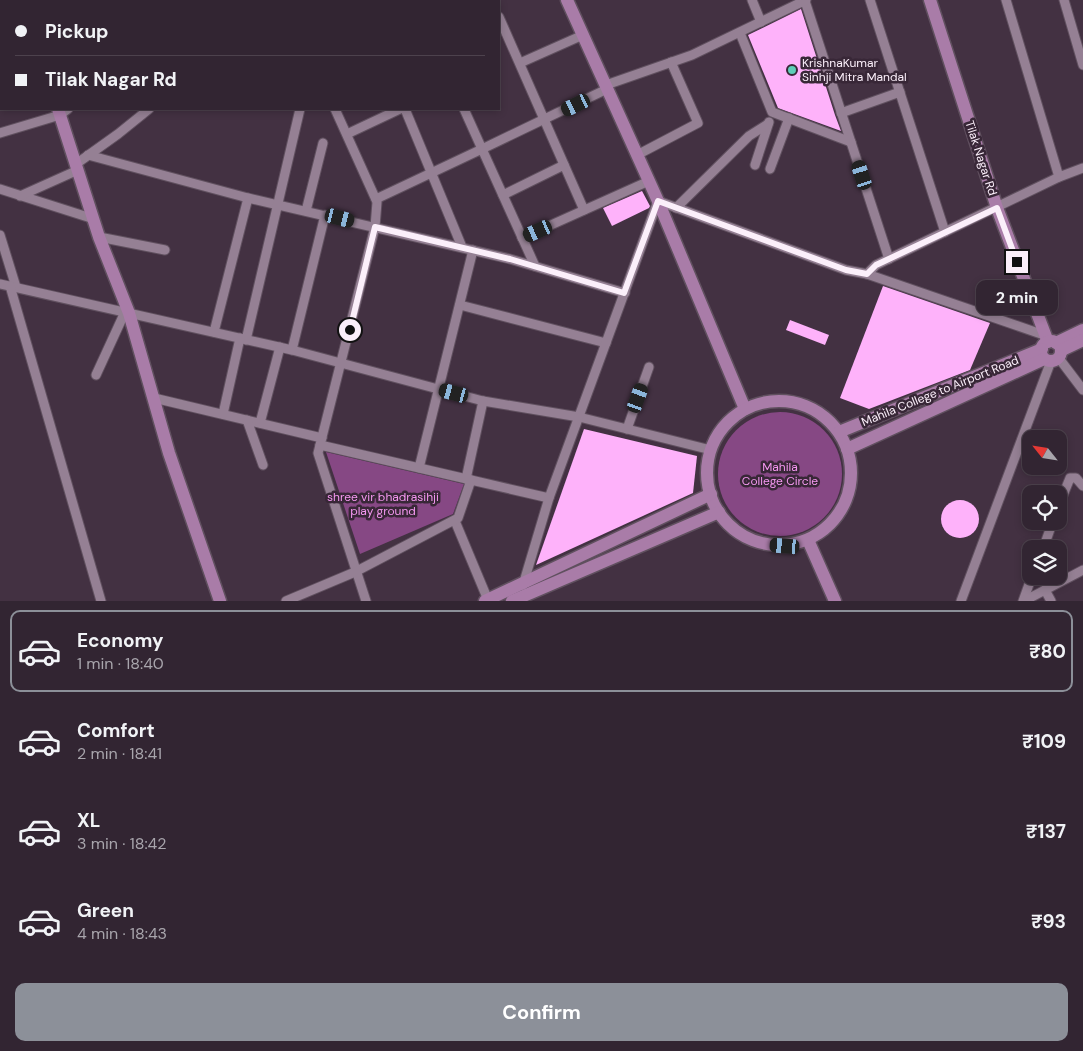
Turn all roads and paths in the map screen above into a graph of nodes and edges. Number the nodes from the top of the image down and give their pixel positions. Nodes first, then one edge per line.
1 (567, 0) edge
2 (752, 0) edge
3 (805, 0) edge
4 (870, 0) edge
5 (930, 0) edge
6 (1006, 0) edge
7 (1064, 0) edge
8 (500, 20) edge
9 (761, 22) junction
10 (740, 33) junction
11 (583, 36) junction
12 (671, 62) junction
13 (520, 63) junction
14 (1083, 65) edge
15 (607, 87) junction
16 (900, 92) junction
17 (148, 110) edge
18 (300, 110) edge
19 (337, 110) edge
20 (398, 110) edge
21 (405, 110) edge
22 (464, 110) edge
23 (62, 111) edge
24 (772, 112) junction
25 (841, 113) junction
26 (789, 118) junction
27 (544, 120) junction
28 (768, 124) junction
29 (0, 133) edge
30 (347, 134) junction
31 (851, 142) junction
32 (323, 143) dead end
33 (482, 150) junction
34 (637, 155) junction
35 (88, 156) junction
36 (564, 165) junction
37 (754, 165) dead end
38 (77, 167) junction
39 (1083, 168) edge
40 (770, 169) dead end
41 (433, 172) junction
42 (1059, 177) junction
43 (649, 181) junction
44 (0, 189) edge
45 (503, 195) junction
46 (20, 196) junction
47 (248, 198) junction
48 (376, 199) junction
49 (658, 201) junction
50 (278, 204) junction
51 (676, 208) junction
52 (997, 208) junction
53 (584, 210) junction
54 (306, 211) junction
55 (325, 215) junction
56 (94, 219) junction
57 (375, 227) junction
58 (945, 232) junction
59 (0, 235) edge
60 (99, 237) junction
61 (522, 238) junction
62 (462, 247) junction
63 (165, 250) dead end
64 (473, 250) junction
65 (889, 259) junction
66 (535, 266) junction
67 (867, 274) junction
68 (0, 284) edge
69 (13, 287) junction
70 (624, 293) junction
71 (460, 305) junction
72 (127, 313) junction
73 (1083, 330) edge
74 (214, 332) junction
75 (243, 339) junction
76 (1083, 340) edge
77 (606, 343) junction
78 (280, 347) junction
79 (292, 350) junction
80 (1051, 350) junction
81 (341, 364) junction
82 (649, 367) dead end
83 (96, 375) dead end
84 (439, 389) junction
85 (1083, 390) edge
86 (154, 398) junction
87 (483, 401) junction
88 (745, 409) junction
89 (222, 414) junction
90 (579, 417) junction
91 (247, 420) junction
92 (260, 423) junction
93 (626, 429) junction
94 (839, 432) junction
95 (321, 442) junction
96 (847, 449) junction
97 (710, 450) junction
98 (263, 465) dead end
99 (418, 468) junction
100 (468, 480) junction
101 (1067, 485) edge
102 (1083, 486) edge
103 (710, 494) junction
104 (549, 498) junction
105 (719, 512) junction
106 (455, 520) junction
107 (808, 540) junction
108 (1083, 570) edge
109 (355, 572) junction
110 (524, 584) junction
111 (1029, 585) edge
112 (1045, 590) junction
113 (486, 600) edge
114 (520, 600) edge
115 (101, 601) edge
116 (220, 601) edge
117 (286, 601) edge
118 (366, 601) edge
119 (835, 601) edge
120 (961, 601) edge
121 (1024, 601) edge
122 (1052, 601) edge

1 - 11 main road
2 - 9 street
3 - 9 street
3 - 25 street
4 - 16 street
5 - 52 main road, Tilak Nagar Rd
6 - 42 street
7 - 14 street
8 - 13 street
9 - 10 street
10 - 12 street
10 - 24 street
11 - 13 street
11 - 15 main road
12 - 15 street
12 - 34 street
13 - 27 street
15 - 27 street
15 - 34 main road
16 - 25 street
16 - 58 street
17 - 35 street
18 - 50 street
19 - 30 street
20 - 30 street
21 - 41 street
22 - 33 street
23 - 29 street
23 - 38 main road
24 - 26 street
24 - 28 street
25 - 31 street
26 - 31 street
26 - 40 street
27 - 33 street
27 - 36 street
28 - 37 street
28 - 51 street
30 - 48 street
31 - 65 street
32 - 54 street
33 - 41 street
33 - 45 street
34 - 43 main road
35 - 38 street
35 - 47 street
36 - 45 street
36 - 53 street
38 - 46 street
38 - 56 main road
39 - 42 street
41 - 48 street
41 - 62 street
42 - 52 street
43 - 49 main road
43 - 53 street
44 - 46 street
45 - 61 street
46 - 56 street
47 - 50 street
47 - 74 street
48 - 57 street
49 - 51 street
49 - 70 street
49 - 88 main road
50 - 54 street
50 - 75 street
51 - 67 street
52 - 58 street
52 - 80 main road, Tilak Nagar Rd
53 - 61 street
54 - 55 street
55 - 57 street
55 - 79 street
56 - 60 main road
57 - 62 street
57 - 81 street
58 - 65 street
59 - 69 street
60 - 63 street
60 - 72 main road
61 - 66 street
62 - 64 street
64 - 66 street
64 - 71 street
65 - 67 street
66 - 70 street
67 - 80 street
68 - 69 street
69 - 72 street
69 - 115 street
70 - 77 street
71 - 77 street
71 - 84 street
72 - 74 street
72 - 83 street
72 - 86 main road
73 - 80 main road, Mahila College to Airport Road
74 - 75 street
75 - 78 street
75 - 89 street
76 - 80 main road, Mahila College to Airport Road
77 - 90 street
78 - 79 street
78 - 92 street
79 - 81 street
80 - 85 street
80 - 94 main road, Mahila College to Airport Road
80 - 96 main road, Mahila College to Airport Road
80 - 120 street
81 - 84 street
81 - 95 street
82 - 93 street
84 - 87 street
84 - 99 street
86 - 89 street
86 - 116 main road
87 - 90 street
87 - 100 street
88 - 94 main road
88 - 97 main road
89 - 91 street
90 - 93 street
90 - 104 street
91 - 92 street
91 - 98 street
92 - 95 street
93 - 97 street
94 - 96 main road
95 - 99 street
95 - 109 street
96 - 107 main road
97 - 103 main road
99 - 100 street
100 - 104 street
100 - 106 street
101 - 102 street
103 - 105 main road
103 - 110 main road
104 - 110 street
105 - 107 main road
105 - 114 main road
106 - 109 street
106 - 113 street
107 - 119 main road
108 - 112 street
109 - 117 street
109 - 118 street
110 - 113 main road
110 - 114 street
111 - 121 street
112 - 121 street
112 - 122 street

